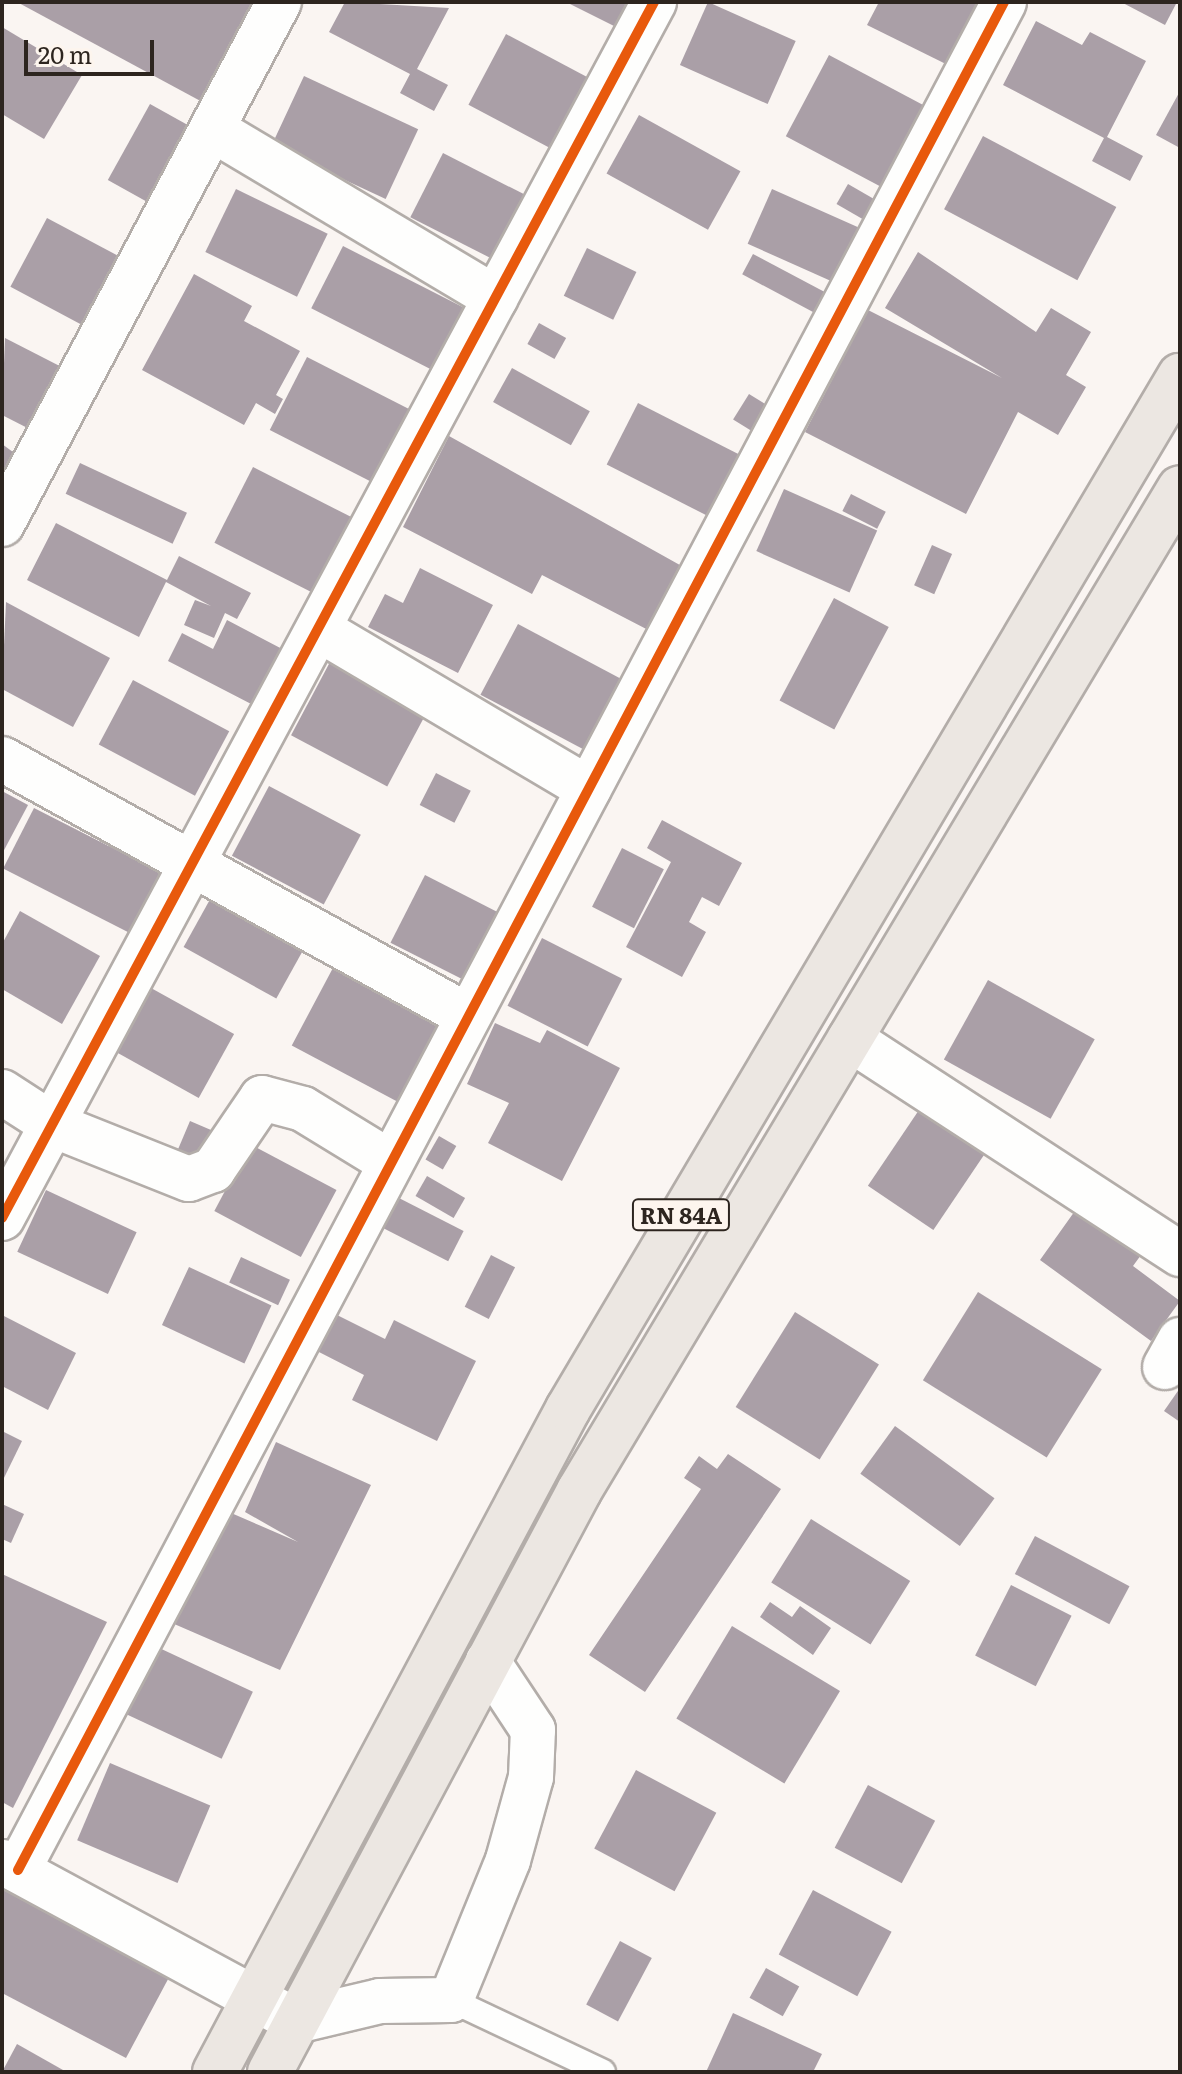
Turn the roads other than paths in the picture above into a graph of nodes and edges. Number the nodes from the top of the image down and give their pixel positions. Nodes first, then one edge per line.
1 (279, 2) edge
2 (654, 2) edge
3 (1004, 2) edge
4 (212, 129) junction
5 (496, 298) junction
6 (1180, 376) edge
7 (1180, 488) edge
8 (2, 524) edge
9 (320, 630) junction
10 (2, 759) edge
11 (589, 789) junction
12 (197, 862) junction
13 (468, 1016) junction
14 (850, 1039) junction
15 (2, 1092) edge
16 (53, 1125) junction
17 (391, 1163) junction
18 (2, 1218) edge
19 (1180, 1254) edge
20 (488, 1662) junction
21 (10, 1866) edge
22 (253, 1998) junction
23 (451, 2000) junction
24 (296, 2021) junction
25 (215, 2072) edge
26 (270, 2072) edge
27 (603, 2072) edge

1 - 4 street
2 - 5 street
3 - 11 street
4 - 5 street
4 - 8 street
5 - 9 street
6 - 22 main road, RN 84A
7 - 14 main road, RN 84A
9 - 11 street
9 - 12 street
10 - 12 street
11 - 13 street
12 - 13 street
12 - 16 street
13 - 17 street
14 - 19 street
14 - 20 main road, RN 84A
15 - 16 street
16 - 17 street
16 - 18 street
17 - 21 street
20 - 23 street
20 - 24 main road, RN 84A
21 - 22 street
22 - 24 street
22 - 25 main road, RN 84A
23 - 24 street
23 - 27 lane
24 - 26 main road, RN 84A

